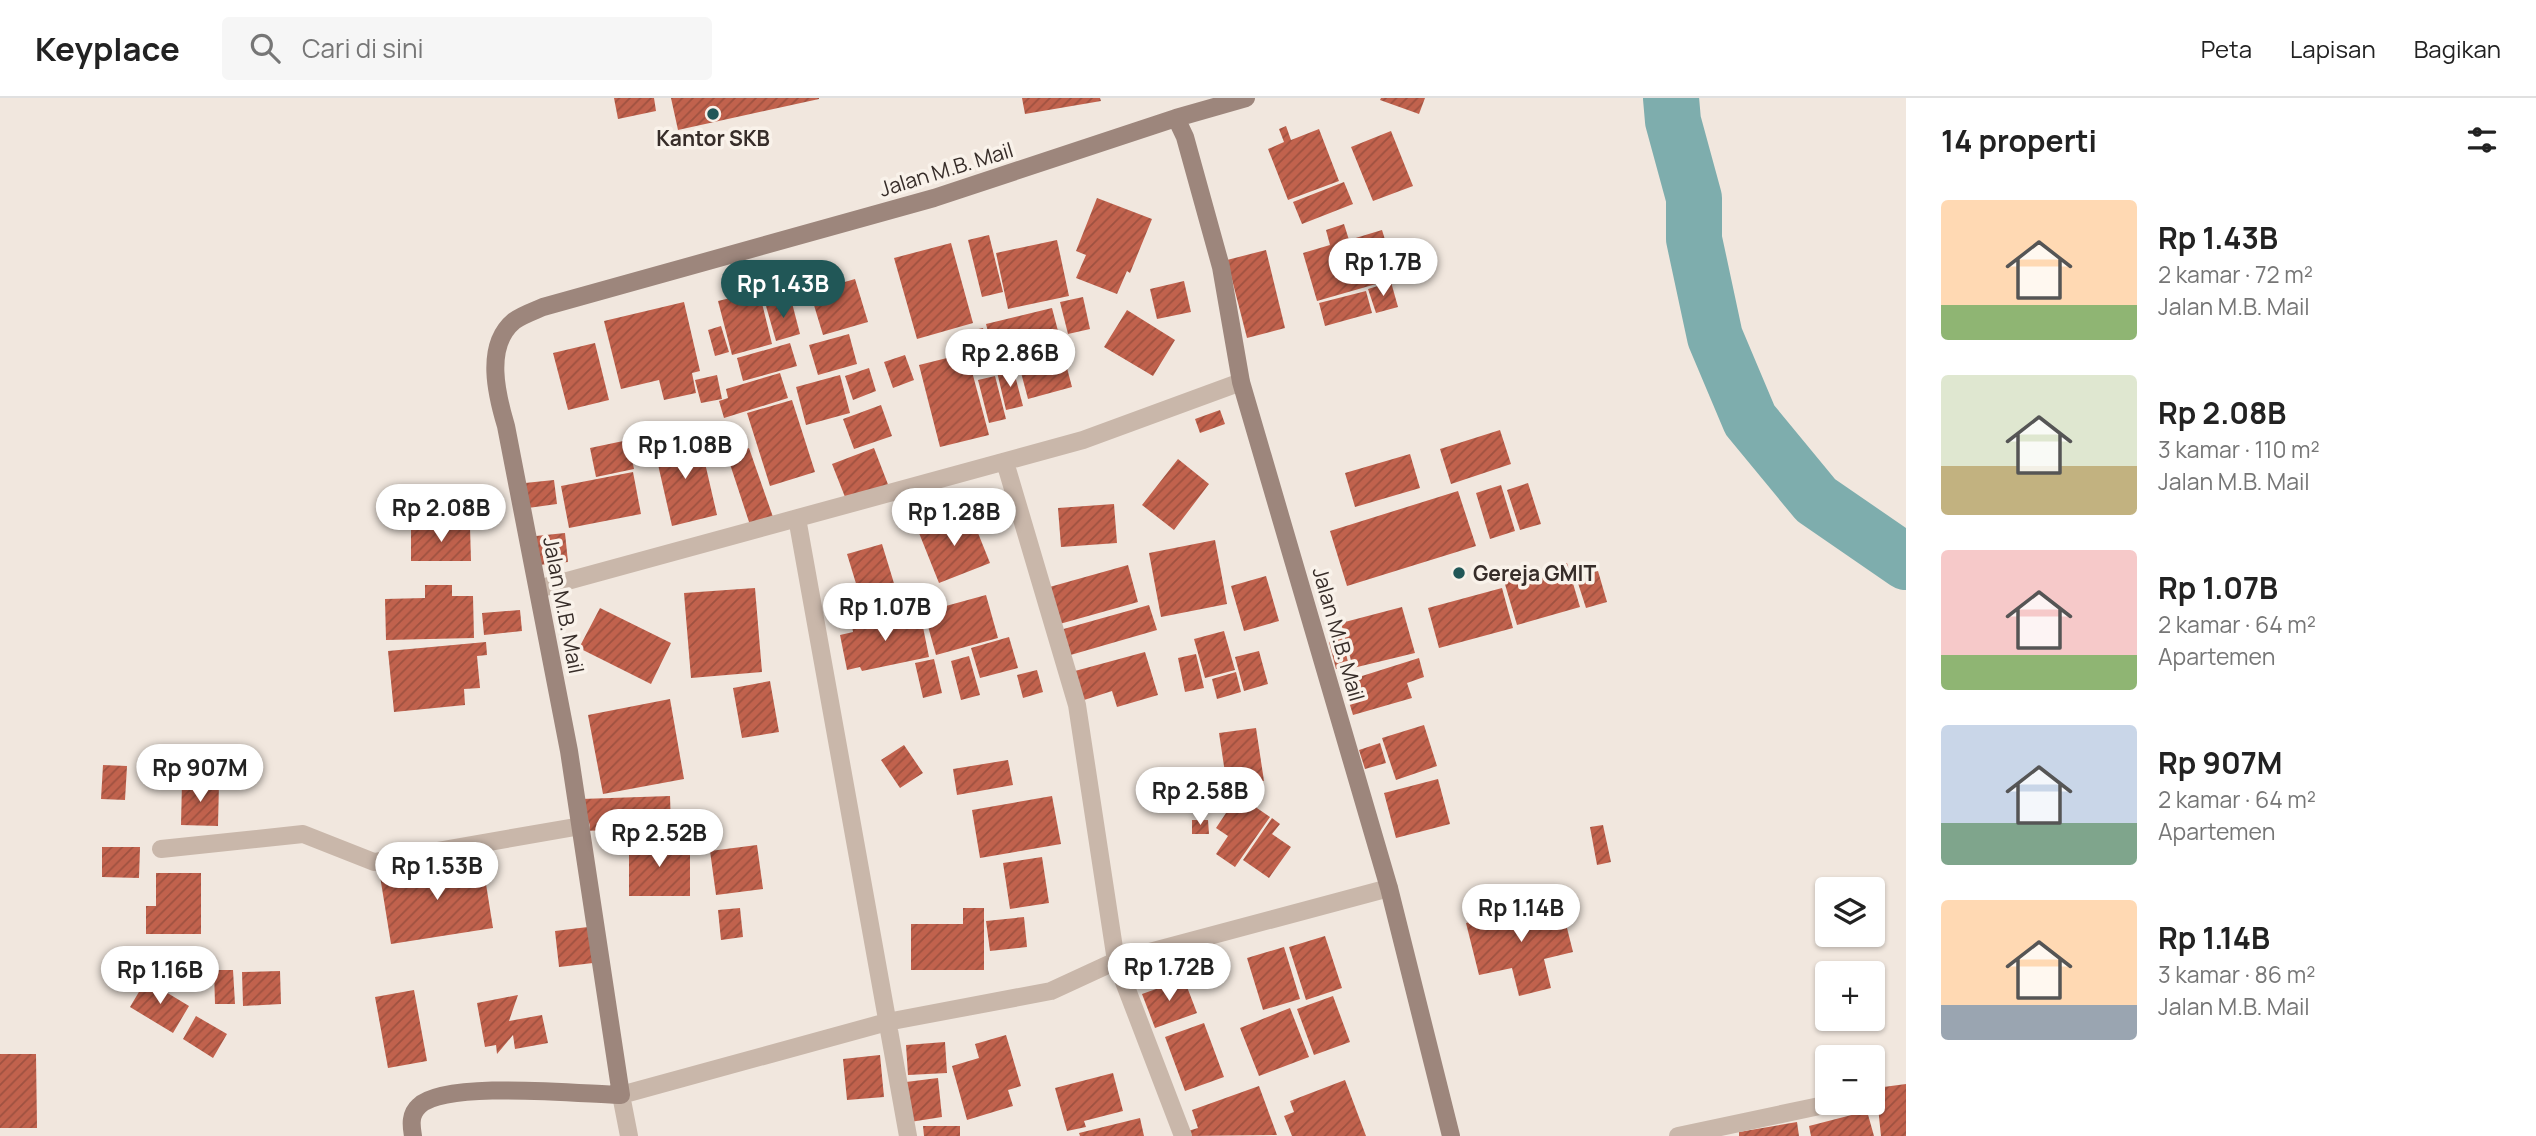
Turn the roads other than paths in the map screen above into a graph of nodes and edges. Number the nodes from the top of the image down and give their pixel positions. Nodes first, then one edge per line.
1 (1246, 98) edge
2 (1176, 118) junction
3 (1241, 382) junction
4 (1005, 461) junction
5 (797, 518) junction
6 (538, 589) junction
7 (581, 826) junction
8 (160, 849) dead end
9 (1389, 888) junction
10 (1116, 961) junction
11 (887, 1022) junction
12 (621, 1095) junction
13 (1815, 1107) edge
14 (413, 1136) edge
15 (629, 1136) edge
16 (908, 1136) edge
17 (1183, 1136) edge
18 (1451, 1136) edge
19 (1678, 1136) edge

1 - 2 street
2 - 3 street, Jalan M.B. Mail
2 - 6 street, Jalan M.B. Mail
3 - 4 street
3 - 9 street, Jalan M.B. Mail
4 - 5 street
4 - 10 street
5 - 6 street
5 - 11 street
6 - 7 street, Jalan M.B. Mail
7 - 8 street
7 - 12 street, Jalan M.B. Mail
9 - 10 street
9 - 18 street, Jalan M.B. Mail
10 - 11 street
10 - 17 street
11 - 12 street
11 - 16 street
12 - 14 street
12 - 15 street, Jalan M.B. Mail
13 - 19 street

